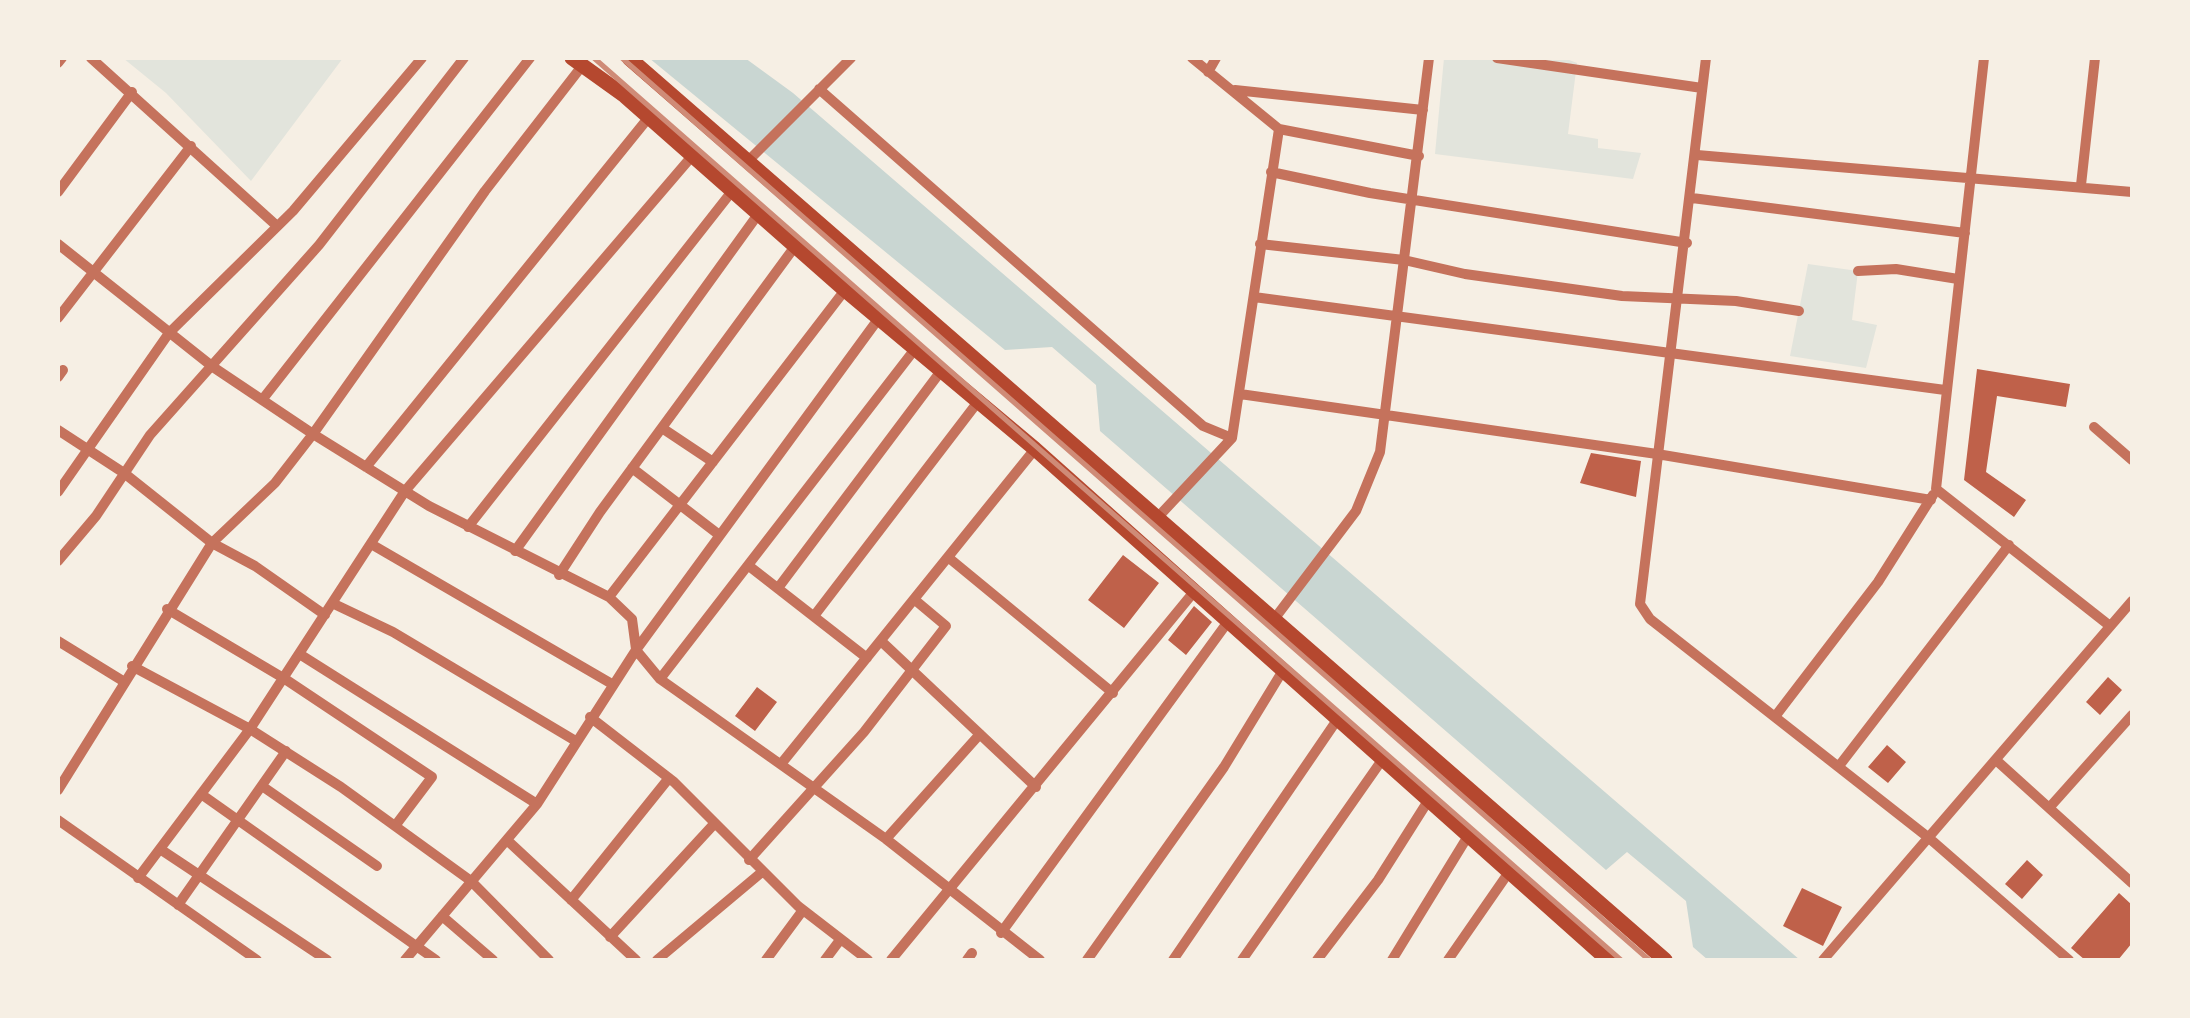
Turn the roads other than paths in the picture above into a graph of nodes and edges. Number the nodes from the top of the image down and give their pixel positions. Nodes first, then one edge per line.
1 (92, 58) edge
2 (422, 58) edge
3 (464, 58) edge
4 (530, 58) edge
5 (629, 58) edge
6 (850, 58) edge
7 (1192, 58) edge
8 (1216, 58) edge
9 (1430, 58) edge
10 (1497, 58) edge
11 (1706, 58) edge
12 (1984, 58) edge
13 (2094, 58) edge
14 (1538, 60) edge
15 (577, 62) edge
16 (1208, 72) junction
17 (1702, 88) junction
18 (819, 90) junction
19 (1232, 90) junction
20 (132, 92) junction
21 (1423, 110) junction
22 (649, 116) junction
23 (1279, 129) junction
24 (191, 146) junction
25 (693, 155) junction
26 (1697, 155) junction
27 (1419, 156) junction
28 (748, 162) junction
29 (1271, 172) junction
30 (1972, 179) junction
31 (2080, 185) junction
32 (733, 190) junction
33 (58, 192) edge
34 (2132, 192) edge
35 (1692, 198) junction
36 (1412, 199) junction
37 (759, 213) junction
38 (278, 226) junction
39 (1965, 232) junction
40 (1687, 243) junction
41 (58, 244) edge
42 (1260, 244) junction
43 (796, 245) junction
44 (1404, 260) junction
45 (96, 272) junction
46 (1858, 272) dead end
47 (1958, 279) junction
48 (845, 290) junction
49 (1254, 297) junction
50 (1680, 297) junction
51 (1799, 312) dead end
52 (1396, 317) junction
53 (58, 318) edge
54 (880, 318) junction
55 (169, 333) junction
56 (915, 349) junction
57 (1672, 352) junction
58 (213, 368) junction
59 (942, 371) junction
60 (1945, 390) junction
61 (1240, 394) junction
62 (262, 400) junction
63 (977, 403) junction
64 (1384, 415) junction
65 (2094, 427) dead end
66 (662, 428) junction
67 (58, 430) edge
68 (314, 434) junction
69 (1232, 438) junction
70 (85, 448) junction
71 (1035, 449) junction
72 (1657, 454) junction
73 (2132, 460) edge
74 (713, 462) junction
75 (366, 467) junction
76 (632, 468) junction
77 (124, 473) junction
78 (405, 491) junction
79 (58, 492) edge
80 (1933, 494) junction
81 (680, 504) junction
82 (1159, 516) junction
83 (468, 527) junction
84 (718, 534) junction
85 (212, 543) junction
86 (371, 544) junction
87 (2009, 545) junction
88 (514, 552) junction
89 (949, 558) junction
90 (58, 561) edge
91 (749, 566) junction
92 (559, 575) junction
93 (778, 588) junction
94 (1193, 593) junction
95 (609, 596) junction
96 (915, 600) junction
97 (2132, 601) edge
98 (332, 604) junction
99 (168, 609) junction
100 (1280, 612) junction
101 (326, 614) junction
102 (814, 616) junction
103 (1227, 623) junction
104 (2110, 626) junction
105 (58, 641) edge
106 (881, 641) junction
107 (636, 650) junction
108 (300, 655) junction
109 (867, 658) junction
110 (132, 666) junction
111 (913, 670) junction
112 (1282, 672) junction
113 (285, 678) junction
114 (660, 679) junction
115 (124, 681) junction
116 (612, 684) junction
117 (1114, 693) junction
118 (1776, 714) junction
119 (590, 718) junction
120 (1337, 720) junction
121 (2131, 720) edge
122 (250, 728) junction
123 (980, 734) junction
124 (574, 740) junction
125 (286, 752) junction
126 (1382, 760) junction
127 (1996, 760) junction
128 (781, 764) junction
129 (1840, 766) junction
130 (669, 778) junction
131 (262, 786) junction
132 (815, 786) junction
133 (1036, 787) junction
134 (58, 790) edge
135 (202, 794) junction
136 (1428, 801) junction
137 (536, 804) junction
138 (2049, 808) junction
139 (58, 820) edge
140 (238, 820) junction
141 (715, 822) junction
142 (395, 826) junction
143 (1468, 836) junction
144 (1929, 838) junction
145 (886, 839) junction
146 (508, 841) junction
147 (160, 849) junction
148 (749, 860) junction
149 (377, 866) dead end
150 (762, 872) junction
151 (1508, 872) junction
152 (199, 874) junction
153 (138, 878) junction
154 (471, 881) junction
155 (2132, 883) edge
156 (946, 889) junction
157 (572, 900) junction
158 (178, 904) junction
159 (803, 910) junction
160 (442, 916) junction
161 (1002, 933) junction
162 (610, 937) junction
163 (840, 940) junction
164 (418, 946) junction
165 (256, 960) edge
166 (326, 960) edge
167 (405, 960) edge
168 (436, 960) edge
169 (493, 960) edge
170 (549, 960) edge
171 (636, 960) edge
172 (657, 960) edge
173 (766, 960) edge
174 (825, 960) edge
175 (868, 960) edge
176 (891, 960) edge
177 (1040, 960) edge
178 (1087, 960) edge
179 (1173, 960) edge
180 (1242, 960) edge
181 (1317, 960) edge
182 (1392, 960) edge
183 (1448, 960) edge
184 (1608, 960) edge
185 (1665, 960) edge
186 (1823, 960) edge
187 (2069, 960) edge

1 - 20 street
2 - 38 street
3 - 58 street
4 - 62 street
5 - 28 main road
6 - 18 street
7 - 16 street
8 - 16 street
9 - 21 street
10 - 14 street
11 - 17 street
12 - 30 street
13 - 31 street
14 - 17 street
15 - 22 main road
15 - 68 street
16 - 19 street
17 - 26 street
18 - 28 street
18 - 69 street
19 - 21 street
19 - 23 street
20 - 24 street
20 - 33 street
21 - 27 street
22 - 25 main road
22 - 75 street
23 - 27 street
23 - 29 street
24 - 38 street
24 - 45 street
25 - 32 main road
25 - 78 street
26 - 30 street
26 - 35 street
27 - 36 street
28 - 82 main road
29 - 36 street
29 - 42 street
30 - 31 street
30 - 39 street
31 - 34 street
32 - 37 main road
32 - 83 street
35 - 39 street
35 - 40 street
36 - 40 street
36 - 44 street
37 - 43 main road
37 - 88 street
38 - 55 street
39 - 47 street
40 - 50 street
41 - 45 street
42 - 44 street
42 - 49 street
43 - 48 main road
43 - 66 street
44 - 50 street
44 - 52 street
45 - 53 street
45 - 55 street
46 - 47 street
47 - 60 street
48 - 54 main road
48 - 74 street
49 - 52 street
49 - 61 street
50 - 51 street
50 - 57 street
52 - 57 street
52 - 64 street
54 - 56 main road
54 - 84 street
55 - 58 street
55 - 70 street
56 - 59 main road
56 - 91 street
57 - 60 street
57 - 72 street
58 - 62 street
58 - 77 street
59 - 63 main road
59 - 93 street
60 - 80 street
61 - 64 street
61 - 69 street
62 - 68 street
63 - 71 main road
63 - 102 street
64 - 72 street
64 - 100 street
65 - 73 street
66 - 74 street
66 - 76 street
67 - 70 street
68 - 75 street
68 - 85 street
69 - 82 street
70 - 77 street
70 - 79 street
71 - 89 street
71 - 94 main road
72 - 80 street
72 - 118 street
74 - 81 street
75 - 78 street
76 - 81 street
76 - 92 street
77 - 85 street
77 - 90 street
78 - 83 street
78 - 86 street
80 - 87 street
80 - 118 street
81 - 84 street
81 - 95 street
82 - 100 main road
83 - 88 street
84 - 107 street
85 - 99 street
85 - 101 street
86 - 98 street
86 - 116 street
87 - 104 street
87 - 129 street
88 - 92 street
89 - 96 street
89 - 117 street
91 - 93 street
91 - 114 street
92 - 95 street
93 - 102 street
94 - 103 main road
94 - 117 street
95 - 107 street
96 - 106 street
96 - 111 street
97 - 104 street
98 - 101 street
98 - 124 street
99 - 110 street
99 - 113 street
100 - 185 main road
101 - 108 street
102 - 109 street
103 - 112 main road
103 - 161 street
104 - 127 street
105 - 115 street
106 - 109 street
106 - 111 street
107 - 114 street
107 - 116 street
108 - 113 street
108 - 137 street
109 - 128 street
110 - 115 street
110 - 122 street
111 - 123 street
111 - 132 street
112 - 120 main road
112 - 178 street
113 - 122 street
113 - 142 street
114 - 128 street
115 - 134 street
116 - 119 street
117 - 133 street
118 - 129 street
119 - 124 street
119 - 130 street
120 - 126 main road
120 - 179 street
121 - 138 street
122 - 125 street
122 - 135 street
123 - 133 street
123 - 145 street
124 - 137 street
125 - 131 street
125 - 142 street
126 - 136 main road
126 - 180 street
127 - 138 street
127 - 144 street
128 - 132 street
129 - 144 street
130 - 141 street
130 - 157 street
131 - 140 street
131 - 149 street
132 - 145 street
132 - 148 street
133 - 156 street
135 - 140 street
135 - 147 street
136 - 143 main road
136 - 181 street
137 - 146 street
138 - 155 street
139 - 153 street
140 - 152 street
140 - 164 street
141 - 148 street
141 - 162 street
142 - 154 street
143 - 151 main road
143 - 182 street
144 - 186 street
144 - 187 street
145 - 156 street
146 - 154 street
146 - 157 street
147 - 152 street
147 - 153 street
148 - 150 street
150 - 159 street
150 - 172 street
151 - 183 street
151 - 184 main road
152 - 158 street
152 - 166 street
153 - 158 street
154 - 160 street
154 - 170 street
156 - 161 street
156 - 176 street
157 - 162 street
158 - 165 street
159 - 163 street
159 - 173 street
160 - 164 street
160 - 169 street
161 - 177 street
162 - 171 street
163 - 174 street
163 - 175 street
164 - 167 street
164 - 168 street

